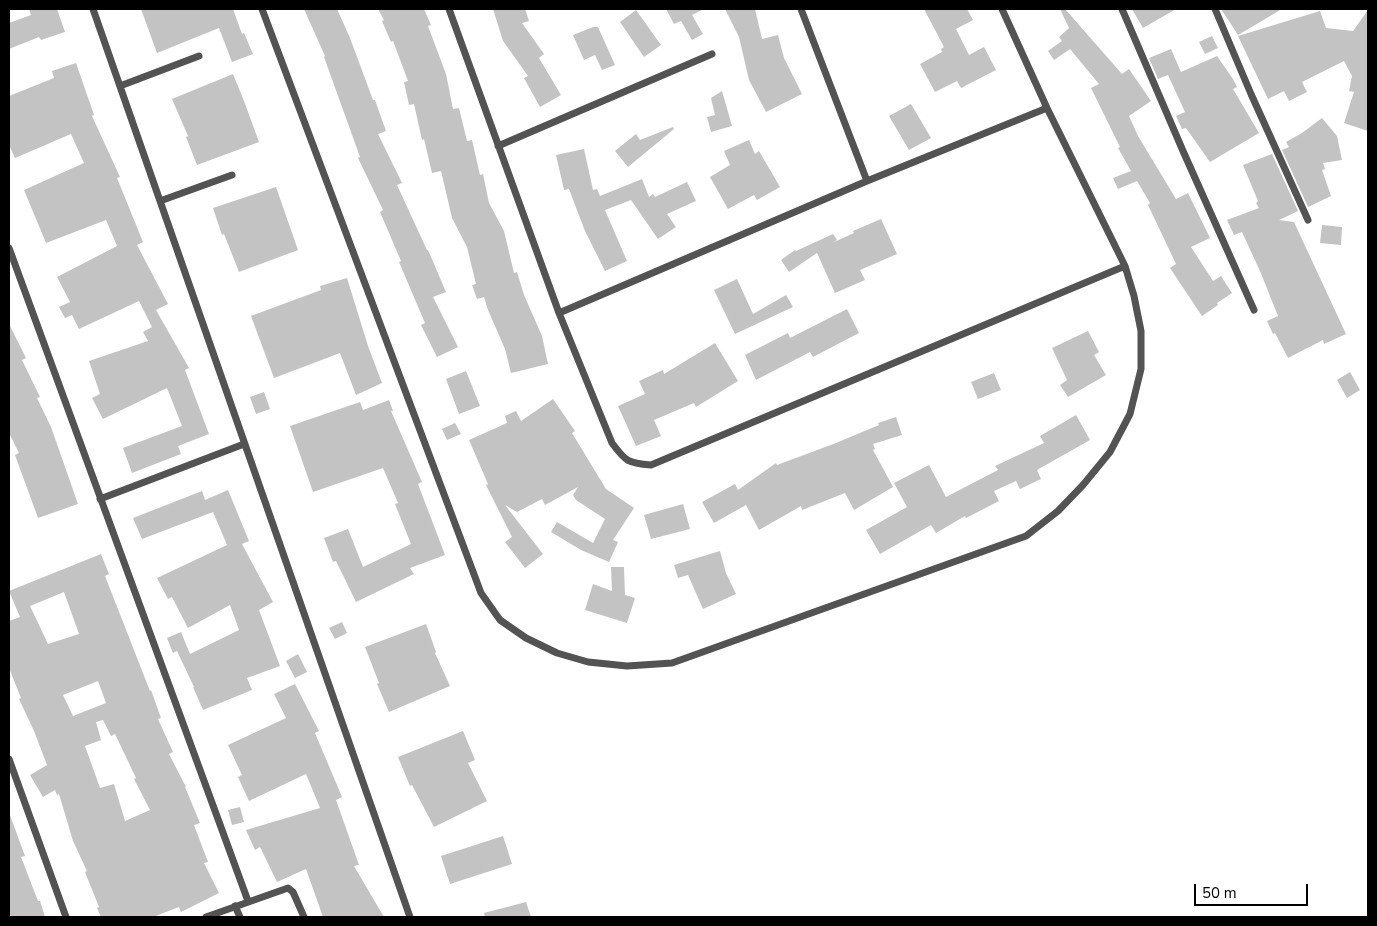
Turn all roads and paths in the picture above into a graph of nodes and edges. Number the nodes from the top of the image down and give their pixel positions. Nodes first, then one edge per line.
1 (93, 9) edge
2 (262, 9) edge
3 (449, 9) edge
4 (802, 9) edge
5 (1002, 9) edge
6 (1122, 9) edge
7 (1215, 9) edge
8 (712, 54) dead end
9 (199, 56) dead end
10 (120, 86) junction
11 (1047, 108) junction
12 (498, 146) junction
13 (232, 175) dead end
14 (867, 181) junction
15 (160, 201) junction
16 (1308, 220) dead end
17 (9, 248) edge
18 (1125, 266) junction
19 (1254, 310) dead end
20 (559, 313) junction
21 (244, 444) junction
22 (100, 500) junction
23 (9, 759) edge
24 (248, 901) junction
25 (235, 906) junction
26 (66, 917) edge
27 (206, 917) edge
28 (240, 917) edge
29 (304, 917) edge
30 (410, 917) edge

1 - 10 lane
2 - 18 lane
3 - 12 lane
4 - 14 lane
5 - 11 lane
6 - 19 lane
7 - 16 lane
8 - 12 lane
9 - 10 lane
10 - 15 lane
11 - 14 lane
11 - 18 lane
12 - 20 lane
13 - 15 lane
14 - 20 lane
15 - 21 lane
17 - 22 lane
18 - 20 lane
21 - 22 lane
21 - 30 lane
22 - 24 lane
23 - 26 lane
24 - 25 lane
24 - 29 lane
25 - 27 lane
25 - 28 lane

